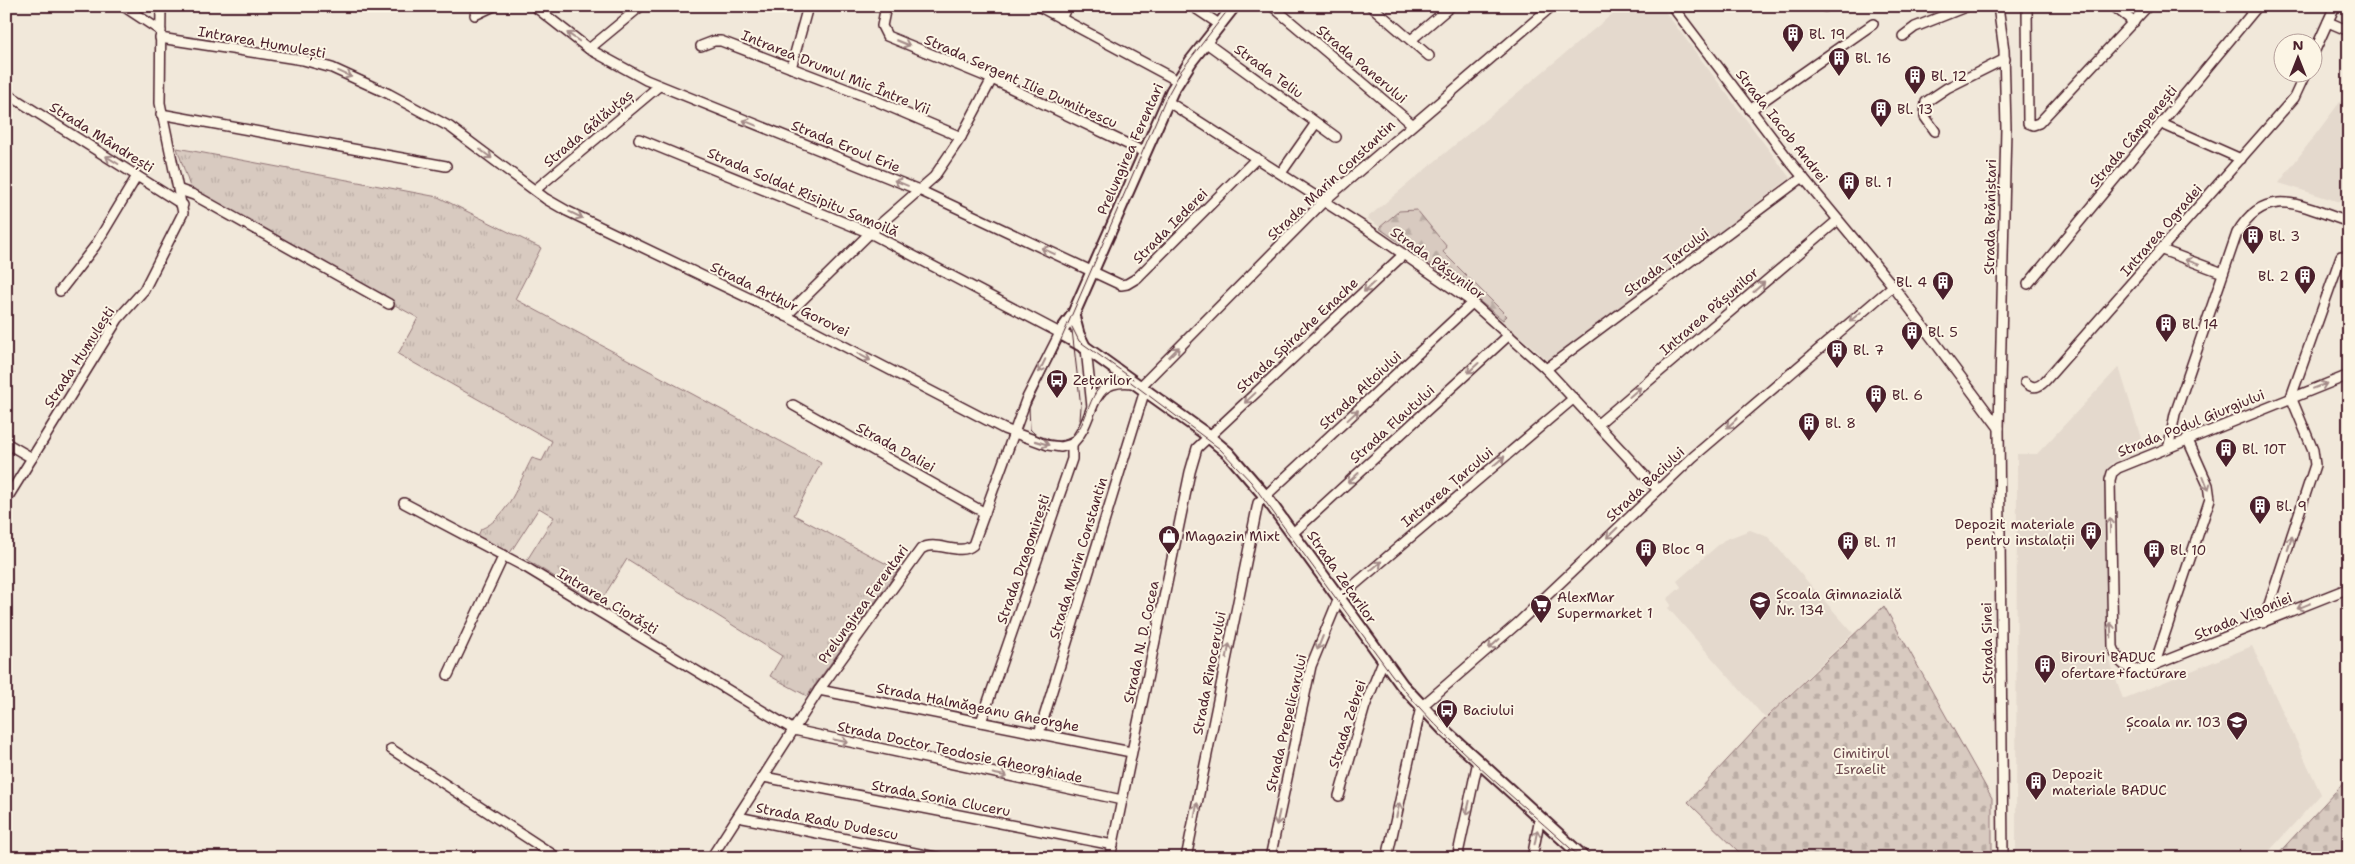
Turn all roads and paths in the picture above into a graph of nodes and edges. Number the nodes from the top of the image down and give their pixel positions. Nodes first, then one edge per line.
1 (122, 6) edge
2 (161, 6) edge
3 (494, 6) edge
4 (534, 6) edge
5 (641, 6) edge
6 (886, 6) edge
7 (1038, 6) edge
8 (1067, 6) edge
9 (1192, 6) edge
10 (1234, 6) edge
11 (1272, 6) edge
12 (1371, 6) edge
13 (1451, 6) edge
14 (1552, 6) edge
15 (1672, 6) edge
16 (1968, 6) edge
17 (1998, 6) edge
18 (2027, 6) edge
19 (2113, 6) edge
20 (2148, 6) edge
21 (2258, 6) edge
22 (2334, 6) edge
23 (807, 10) dead end
24 (475, 15) dead end
25 (1062, 19) junction
26 (2134, 22) junction
27 (2328, 22) junction
28 (1219, 24) junction
29 (1873, 24) dead end
30 (2349, 30) edge
31 (161, 34) junction
32 (2322, 35) edge
33 (1903, 36) dead end
34 (1412, 40) junction
35 (1205, 42) junction
36 (701, 46) dead end
37 (589, 48) junction
38 (1429, 56) dead end
39 (2005, 59) junction
40 (791, 68) junction
41 (992, 79) junction
42 (1178, 81) junction
43 (2301, 82) edge
44 (659, 86) junction
45 (6, 93) edge
46 (1167, 101) junction
47 (1750, 110) junction
48 (161, 114) junction
49 (1316, 123) junction
50 (1412, 124) junction
51 (2162, 124) junction
52 (1935, 131) dead end
53 (961, 137) junction
54 (1336, 137) dead end
55 (639, 139) dead end
56 (1144, 152) junction
57 (1257, 158) junction
58 (2241, 159) junction
59 (446, 166) dead end
60 (1281, 173) junction
61 (137, 176) junction
62 (1803, 177) junction
63 (180, 190) junction
64 (535, 190) junction
65 (920, 190) junction
66 (1324, 201) junction
67 (182, 205) junction
68 (1838, 220) junction
69 (2349, 222) edge
70 (870, 233) junction
71 (2162, 250) junction
72 (1404, 254) junction
73 (2340, 256) dead end
74 (1092, 272) junction
75 (2223, 273) junction
76 (2028, 284) dead end
77 (1893, 286) junction
78 (60, 291) dead end
79 (1472, 303) junction
80 (390, 304) dead end
81 (1073, 315) junction
82 (786, 316) junction
83 (1060, 333) junction
84 (1509, 335) junction
85 (1086, 348) junction
86 (1546, 369) junction
87 (2349, 375) edge
88 (2025, 382) dead end
89 (1140, 387) junction
90 (2291, 397) junction
91 (1574, 398) junction
92 (793, 405) dead end
93 (1092, 408) junction
94 (1598, 424) junction
95 (1999, 428) junction
96 (1013, 433) junction
97 (1208, 436) junction
98 (2188, 438) junction
99 (6, 443) edge
100 (1072, 444) junction
101 (2169, 445) junction
102 (32, 458) junction
103 (1658, 490) junction
104 (1266, 496) junction
105 (6, 500) edge
106 (404, 503) dead end
107 (985, 513) junction
108 (1293, 533) junction
109 (504, 555) junction
110 (2111, 574) joint
111 (2349, 588) edge
112 (1339, 598) junction
113 (2264, 623) junction
114 (1383, 661) junction
115 (2154, 666) junction
116 (448, 675) dead end
117 (819, 690) junction
118 (1421, 707) junction
119 (981, 722) junction
120 (794, 730) junction
121 (1039, 733) junction
122 (391, 749) dead end
123 (1131, 752) junction
124 (1478, 761) junction
125 (764, 777) junction
126 (1339, 796) dead end
127 (1122, 800) junction
128 (738, 817) junction
129 (1540, 817) junction
130 (1112, 845) junction
131 (558, 858) edge
132 (711, 858) edge
133 (940, 858) edge
134 (1110, 858) edge
135 (1186, 858) edge
136 (1270, 858) edge
137 (1387, 858) edge
138 (1456, 858) edge
139 (1532, 858) edge
140 (1584, 858) edge
141 (2003, 858) edge

1 - 31 street
2 - 31 street, Strada Humulești
3 - 24 street
37 -> 4 street, Strada Eroul Erie
5 - 37 street
6 -> 41 street, Strada Sergent Ilie Dumitrescu
7 - 25 street
8 - 25 street
9 - 28 street
10 - 28 main road, Prelungirea Ferentari
11 - 50 street, Strada Panerului
12 - 34 street
13 - 34 street
14 - 50 street, Strada Marin Constantin
15 - 47 street, Strada Iacob Andrei
16 - 33 street
17 - 39 street, Strada Brăniștari
18 - 26 street
19 - 26 street
20 - 26 street
21 - 51 street, Strada Câmpenești
22 - 27 street
23 - 40 street
25 - 42 street
27 - 30 street
27 - 32 street
28 - 35 main road, Prelungirea Ferentari
29 - 47 street
31 - 48 street, Strada Humulești
31 -> 64 street, Intrarea Humulești
34 - 38 street
35 - 42 main road, Prelungirea Ferentari
35 - 49 street, Strada Teliu
36 - 40 street, Intrarea Drumul Mic Între Vii
37 - 44 street, Strada Eroul Erie
39 - 52 street
39 - 95 street, Strada Brăniștari
40 - 53 street, Intrarea Drumul Mic Între Vii
41 - 53 street
41 - 56 street, Strada Sergent Ilie Dumitrescu
42 - 46 main road, Prelungirea Ferentari
43 - 58 street, Intrarea Ogradei
44 - 64 street, Strada Gălăuțaș
65 -> 44 street, Strada Eroul Erie
61 -> 45 street, Strada Mândrești
46 - 56 main road, Prelungirea Ferentari
46 - 57 street, Strada Pășunilor
47 - 62 street, Strada Iacob Andrei
48 - 59 street
48 - 63 street, Strada Humulești
49 - 54 street, Strada Teliu
49 - 60 street
50 - 66 street, Strada Marin Constantin
51 - 58 street
51 - 76 street, Strada Câmpenești
53 - 65 street
55 - 70 street, Strada Soldat Risipitu Samoilă
56 - 74 main road, Prelungirea Ferentari
57 - 60 street, Strada Pășunilor
57 - 74 street, Strada Iederei
58 - 71 street, Intrarea Ogradei
60 - 66 street, Strada Pășunilor
61 - 67 street, Strada Mândrești
61 - 78 street
62 - 68 street, Strada Iacob Andrei
62 - 86 street, Strada Țarcului
63 - 67 street, Strada Humulești
63 - 80 street
64 -> 82 street, Strada Arthur Gorovei
65 - 70 street
74 -> 65 street, Strada Eroul Erie
66 - 72 street, Strada Pășunilor
89 -> 66 street, Strada Marin Constantin
67 - 102 street, Strada Humulești
68 - 77 street, Strada Iacob Andrei
94 -> 68 street, Intrarea Pășunilor
69 - 75 street
70 - 82 street
70 - 83 street, Strada Soldat Risipitu Samoilă
75 -> 71 street
71 - 88 street, Intrarea Ogradei
72 - 79 street, Strada Pășunilor
72 -> 97 street, Strada Spirache Enache
73 - 90 street
74 - 81 main road, Prelungirea Ferentari
75 - 101 street
77 - 95 street, Strada Iacob Andrei
77 -> 103 street, Strada Baciului
79 - 84 street, Strada Pășunilor
104 -> 79 street, Strada Altoiului
81 - 83 main road, Prelungirea Ferentari
81 - 85 main road
82 -> 96 street, Strada Arthur Gorovei
83 - 85 main road, Strada Zețarilor
83 -> 96 street, Prelungirea Ferentari
84 - 86 street, Strada Pășunilor
84 -> 108 street, Strada Flautului
85 - 89 main road, Strada Zețarilor
85 - 93 street, Strada Dragomirești
86 - 91 street, Strada Pășunilor
90 -> 87 street, Strada Podul Giurgiului
89 - 93 street, Strada Dragomirești
89 - 97 main road, Strada Zețarilor
89 - 121 street, Strada Marin Constantin
90 - 98 street, Strada Podul Giurgiului
113 -> 90 street
91 - 94 street, Strada Pășunilor
112 -> 91 street, Intrarea Țarcului
92 - 107 street, Strada Daliei
93 - 100 street, Strada Dragomirești
94 - 103 street, Strada Pășunilor
95 - 141 street, Strada Șinei
96 -> 100 street, Strada Arthur Gorovei
96 - 107 street, Prelungirea Ferentari
97 - 104 main road, Strada Zețarilor
97 - 123 street, Strada N. D. Cocea
98 - 101 street, Strada Podul Giurgiului
98 -> 115 street
99 - 102 street
100 - 119 street, Strada Dragomirești
110 -> 101 street, Strada Podul Giurgiului
102 - 105 street, Strada Humulești
103 -> 118 street, Strada Baciului
104 - 108 main road, Strada Zețarilor
135 -> 104 street, Strada Rinocerului
106 - 109 street, Intrarea Ciorăști
107 - 117 street, Prelungirea Ferentari
108 - 112 main road, Strada Zețarilor
109 - 116 street
109 - 120 street, Intrarea Ciorăști
115 -> 110 street, Strada Vigoniei
111 -> 113 street, Strada Vigoniei
112 - 114 main road, Strada Zețarilor
112 -> 136 street, Strada Prepelicarului
113 - 115 street, Strada Vigoniei
114 - 118 main road, Strada Zețarilor
114 - 126 street, Strada Zebrei
117 - 119 street, Strada Halmăgeanu Gheorghe
117 - 120 street, Prelungirea Ferentari
118 - 124 main road, Strada Zețarilor
137 -> 118 street
119 - 121 street, Strada Halmăgeanu Gheorghe
120 - 125 street, Prelungirea Ferentari
120 -> 127 street, Strada Doctor Teodosie Gheorghiade
121 - 123 street, Strada Halmăgeanu Gheorghe
122 - 131 street
123 - 127 street, Strada N. D. Cocea
124 - 129 main road, Strada Zețarilor
124 -> 138 street
125 - 128 street, Prelungirea Ferentari
125 - 130 street, Strada Sonia Cluceru
127 - 130 street, Strada N. D. Cocea
128 - 132 street, Prelungirea Ferentari
128 - 133 street, Strada Radu Dudescu
139 -> 129 street
129 - 140 main road, Strada Zețarilor
130 - 134 street, Strada N. D. Cocea

